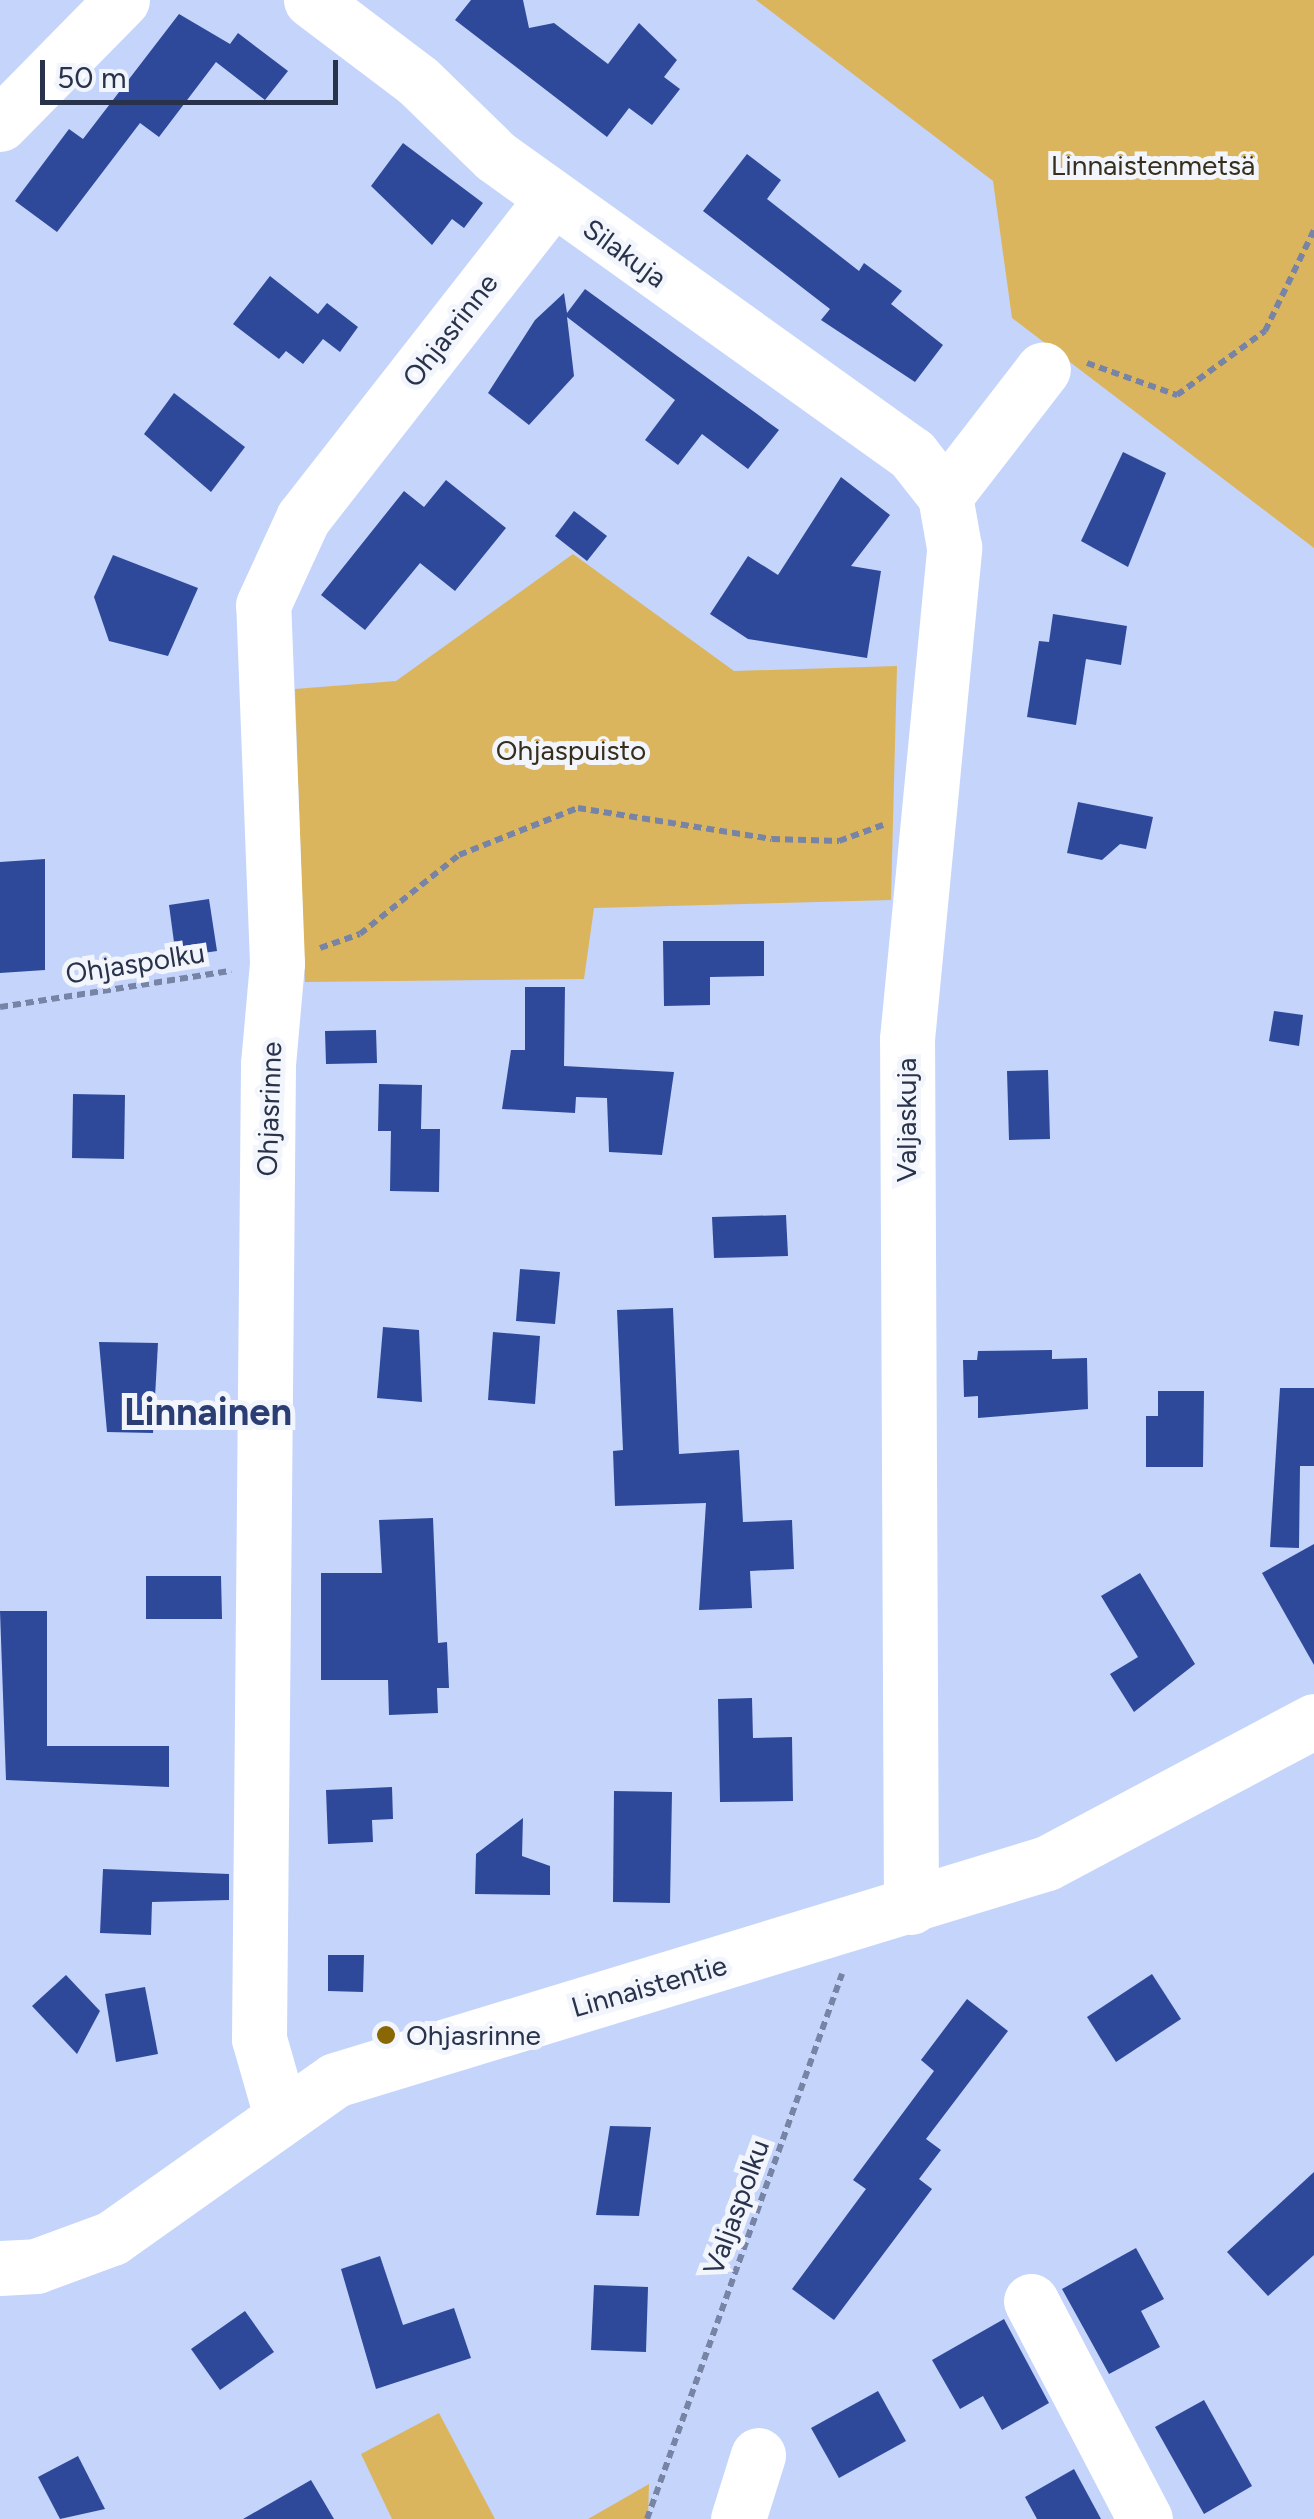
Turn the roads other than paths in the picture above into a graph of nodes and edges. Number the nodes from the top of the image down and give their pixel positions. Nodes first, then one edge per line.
1 (122, 0) edge
2 (311, 0) edge
3 (0, 124) edge
4 (552, 200) junction
5 (1043, 369) road end
6 (945, 496) junction
7 (1314, 1720) edge
8 (911, 1907) junction
9 (280, 2112) junction
10 (0, 2268) edge
11 (1031, 2301) dead end
12 (758, 2455) dead end
13 (738, 2519) edge
14 (1145, 2519) edge

1 - 3 street
2 - 4 street, Silakuja
4 - 6 street, Silakuja
4 - 9 street, Ohjasrinne
5 - 6 street
6 - 8 street, Valjaskuja
7 - 8 street, Linnaistentie
8 - 9 street, Linnaistentie
9 - 10 street, Linnaistentie
11 - 14 street
12 - 13 street

